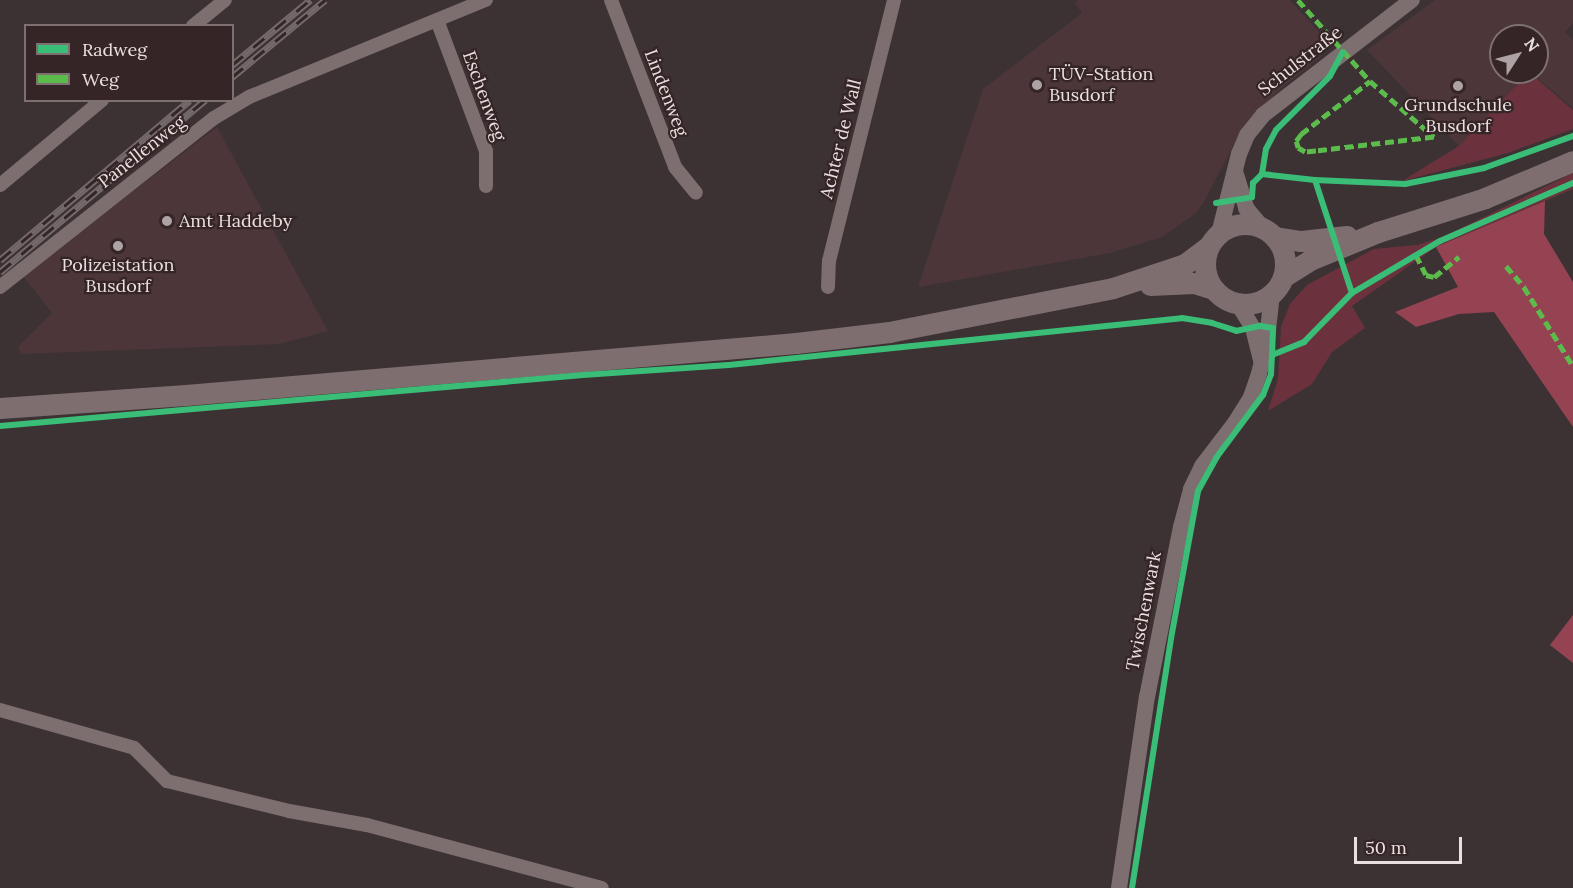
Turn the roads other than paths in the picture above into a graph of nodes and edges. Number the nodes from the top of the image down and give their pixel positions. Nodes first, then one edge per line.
1 (486, 0) edge
2 (611, 0) edge
3 (894, 0) edge
4 (1412, 0) edge
5 (216, 2) edge
6 (437, 20) junction
7 (195, 24) edge
8 (100, 102) edge
9 (1573, 160) edge
10 (1235, 171) junction
11 (0, 185) edge
12 (486, 186) dead end
13 (696, 193) dead end
14 (1378, 232) junction
15 (1269, 233) junction
16 (1214, 240) junction
17 (1278, 286) junction
18 (0, 287) edge
19 (828, 287) dead end
20 (1113, 288) junction
21 (1214, 289) junction
22 (1238, 304) junction
23 (1261, 360) junction
24 (0, 408) edge
25 (0, 710) edge
26 (602, 888) edge
27 (1119, 888) edge

1 - 6 street, Panellenweg
2 - 13 street, Lindenweg
3 - 19 street, Achter de Wall
4 - 10 street, Schulstraße
5 - 7 street
6 - 12 street, Eschenweg
6 - 18 street, Panellenweg
8 - 11 street
9 - 14 main road
10 - 15 street
10 - 16 street, Schulstraße
14 - 15 main road
14 - 17 main road
15 - 16 main road
15 - 17 main road
16 - 20 main road
16 - 21 main road
17 - 22 main road
17 - 23 street, Twischenwark
20 - 21 main road
20 - 24 main road
21 - 22 main road
22 - 23 street, Twischenwark
23 - 27 street, Twischenwark
25 - 26 street

